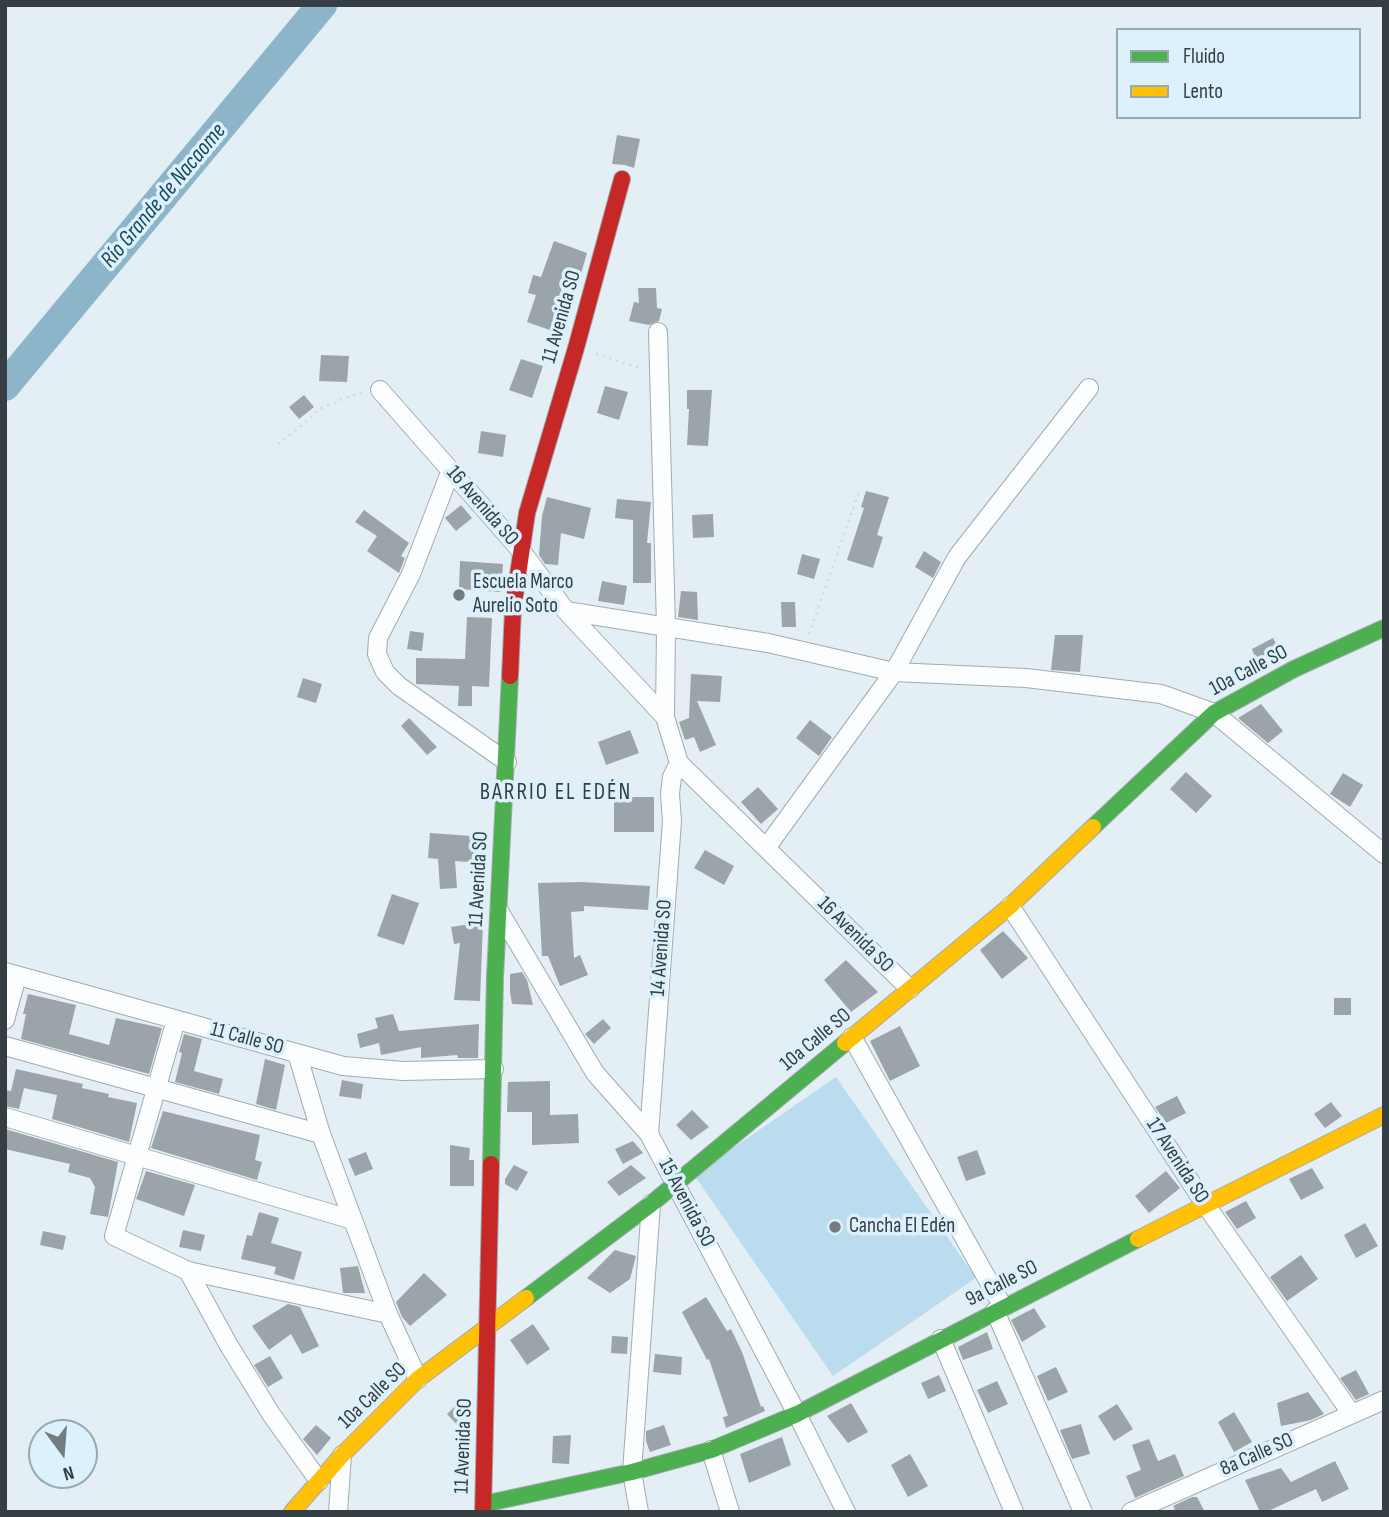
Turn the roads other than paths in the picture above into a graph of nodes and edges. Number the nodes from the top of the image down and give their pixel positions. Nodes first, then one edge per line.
1 (622, 179) dead end
2 (659, 332) dead end
3 (1089, 388) dead end
4 (380, 390) road end
5 (451, 470) junction
6 (523, 552) junction
7 (566, 611) junction
8 (666, 626) junction
9 (1384, 628) edge
10 (894, 672) junction
11 (1214, 713) junction
12 (665, 717) junction
13 (507, 762) junction
14 (679, 763) junction
15 (766, 848) junction
16 (1384, 855) edge
17 (1010, 906) junction
18 (499, 911) junction
19 (11, 974) edge
20 (910, 989) junction
21 (5, 1020) edge
22 (176, 1020) junction
23 (852, 1037) junction
24 (5, 1045) edge
25 (297, 1053) junction
26 (494, 1069) junction
27 (156, 1087) junction
28 (1384, 1115) edge
29 (5, 1117) edge
30 (321, 1134) junction
31 (649, 1134) junction
32 (136, 1156) junction
33 (676, 1184) junction
34 (1205, 1204) junction
35 (651, 1205) junction
36 (353, 1220) junction
37 (188, 1271) junction
38 (999, 1309) junction
39 (388, 1314) junction
40 (489, 1324) junction
41 (941, 1339) junction
42 (418, 1379) junction
43 (1384, 1400) edge
44 (1351, 1413) junction
45 (797, 1414) junction
46 (711, 1450) junction
47 (342, 1455) junction
48 (632, 1472) junction
49 (319, 1481) junction
50 (484, 1508) edge
51 (292, 1512) edge
52 (338, 1512) edge
53 (639, 1512) edge
54 (730, 1512) edge
55 (846, 1512) edge
56 (1014, 1512) edge
57 (1083, 1512) edge
58 (1130, 1512) edge

1 - 6 street, 11 Avenida SO
2 - 8 street
3 - 10 street
4 - 5 street, 16 Avenida SO
5 - 6 street, 16 Avenida SO
5 - 13 street
6 - 7 street, 16 Avenida SO
6 - 13 street, 11 Avenida SO
7 - 8 street
7 - 12 street, 16 Avenida SO
8 - 10 street
8 - 12 street
9 - 11 street, 10a Calle SO
10 - 11 street
10 - 15 street
11 - 16 street
11 - 17 street, 10a Calle SO
12 - 14 street
13 - 18 street, 11 Avenida SO
14 - 15 street, 16 Avenida SO
14 - 31 street, 14 Avenida SO
15 - 20 street, 16 Avenida SO
17 - 20 street, 10a Calle SO
17 - 34 street, 17 Avenida SO
18 - 26 street, 11 Avenida SO
18 - 31 street, 15 Avenida SO
19 - 21 street
19 - 22 street, 11 Calle SO
20 - 23 street, 10a Calle SO
22 - 25 street, 11 Calle SO
22 - 27 street
23 - 33 street, 10a Calle SO
23 - 38 street
24 - 27 street
25 - 26 street, 11 Calle SO
25 - 30 street
26 - 40 street, 11 Avenida SO
27 - 30 street
27 - 32 street
28 - 34 street, 9a Calle SO
29 - 32 street
30 - 36 street
31 - 33 street, 15 Avenida SO
32 - 36 street
32 - 37 street
33 - 35 street, 10a Calle SO
33 - 45 street, 15 Avenida SO
34 - 38 street, 9a Calle SO
34 - 44 street, 17 Avenida SO
35 - 40 street, 10a Calle SO
35 - 48 street
36 - 39 street
37 - 39 street
37 - 49 street
38 - 41 street, 9a Calle SO
38 - 57 street
39 - 42 street
40 - 42 street, 10a Calle SO
40 - 50 street, 11 Avenida SO
41 - 45 street, 9a Calle SO
41 - 56 street
42 - 47 street, 10a Calle SO
43 - 44 street, 8a Calle SO
44 - 58 street, 8a Calle SO
45 - 46 street, 9a Calle SO
45 - 55 street, 15 Avenida SO
46 - 48 street, 9a Calle SO
46 - 54 street
47 - 49 street, 10a Calle SO
47 - 52 street
48 - 50 street, 9a Calle SO
48 - 53 street
49 - 51 street, 10a Calle SO

